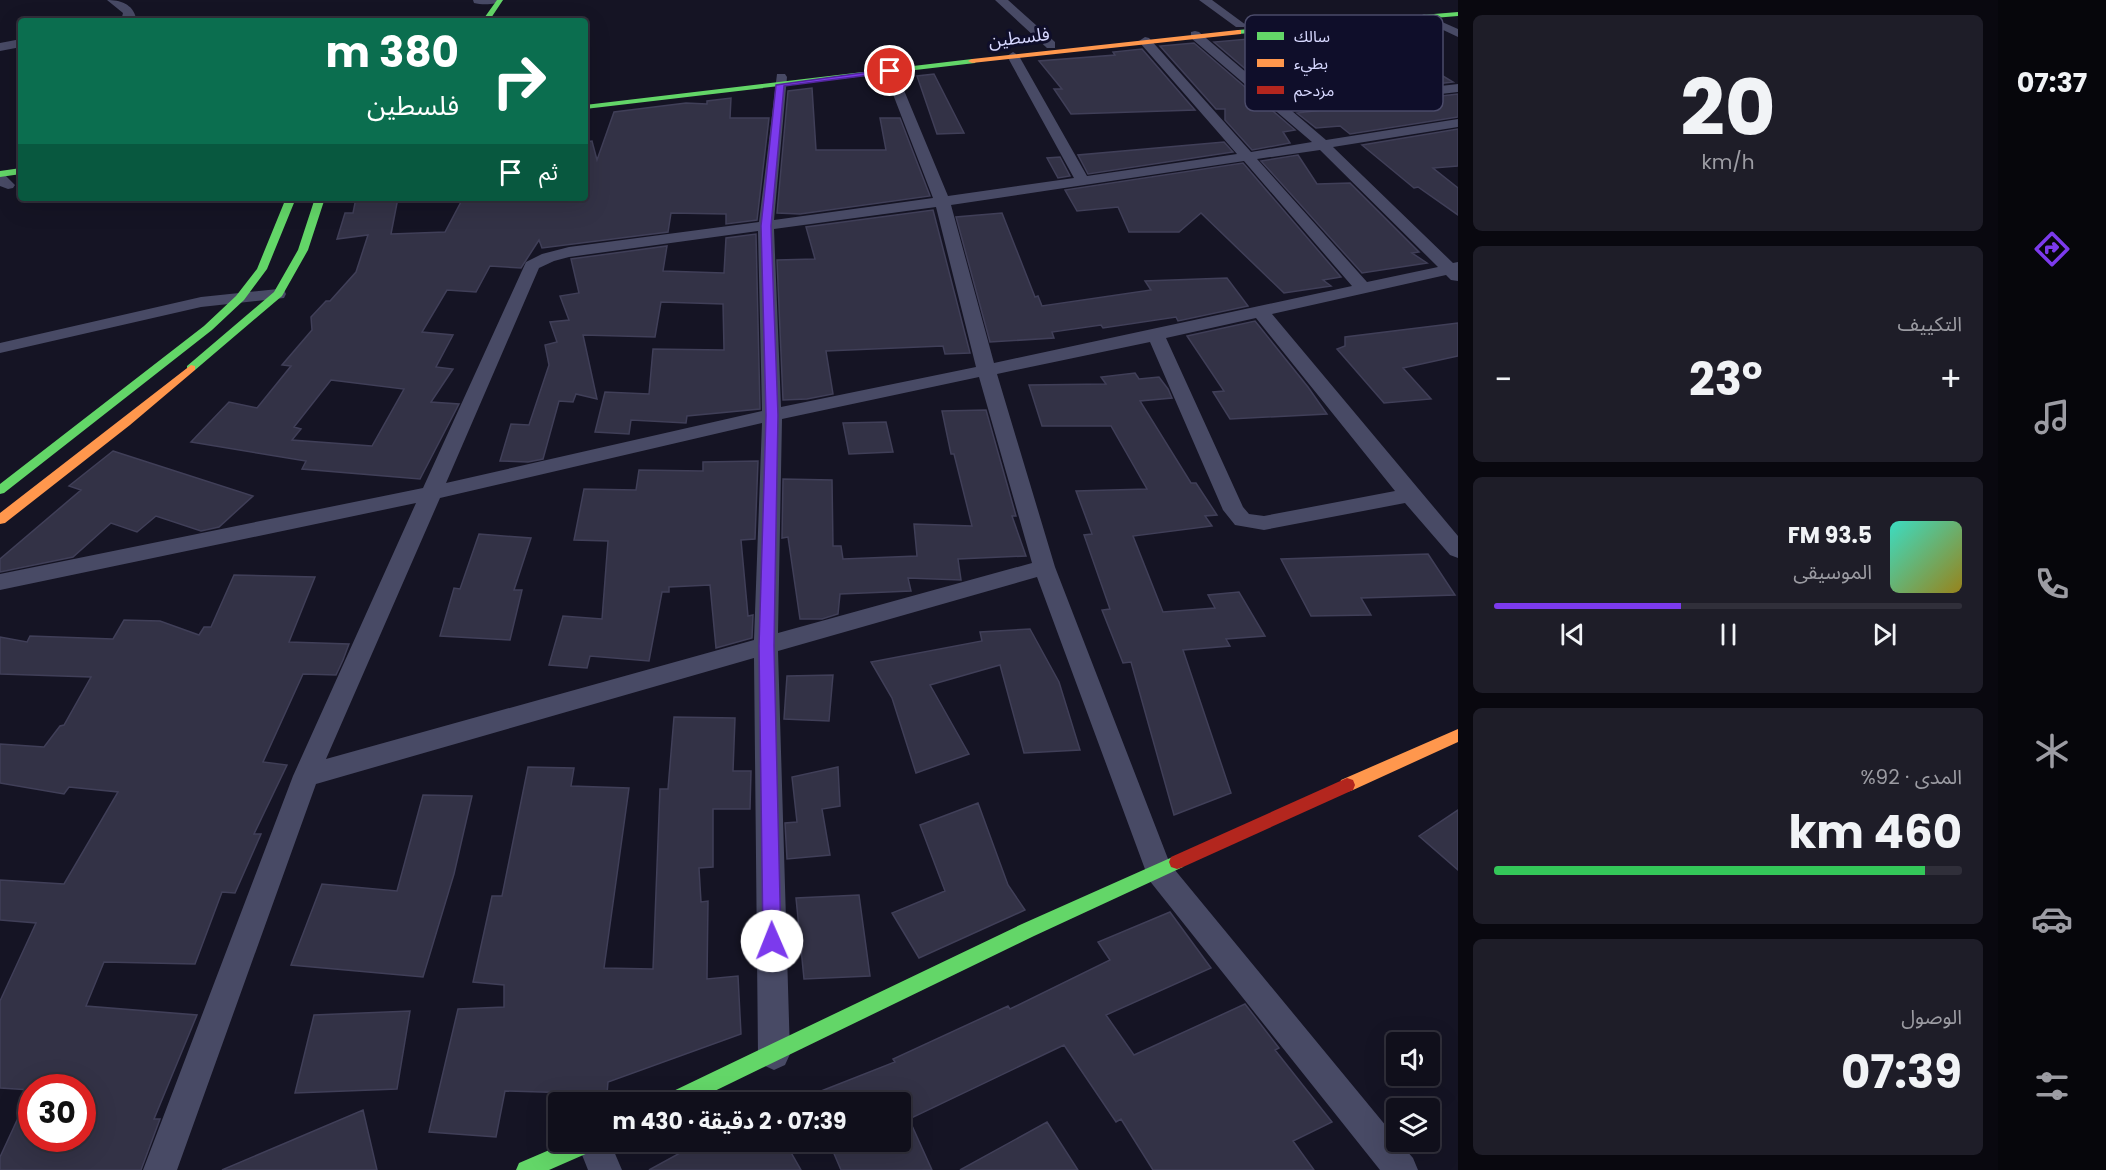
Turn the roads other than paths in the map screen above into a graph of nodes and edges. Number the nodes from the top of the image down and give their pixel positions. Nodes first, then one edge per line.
1 (113, 0) edge
2 (478, 0) edge
3 (499, 0) edge
4 (1001, 0) edge
5 (1204, 0) edge
6 (1458, 9) edge
7 (472, 14) dead end
8 (1458, 14) edge
9 (1376, 15) edge
10 (1443, 15) edge
11 (129, 18) edge
12 (487, 18) edge
13 (1240, 25) junction
14 (1245, 25) edge
15 (1443, 26) edge
16 (1245, 31) edge
17 (1458, 33) edge
18 (1195, 35) junction
19 (1145, 40) junction
20 (18, 44) edge
21 (1051, 45) junction
22 (0, 47) edge
23 (1012, 56) junction
24 (968, 58) junction
25 (890, 71) junction
26 (1245, 77) edge
27 (780, 81) junction
28 (1458, 88) edge
29 (1443, 90) edge
30 (588, 99) edge
31 (588, 107) edge
32 (1285, 111) edge
33 (1458, 123) edge
34 (1323, 145) junction
35 (1245, 156) junction
36 (1082, 180) junction
37 (290, 201) edge
38 (319, 201) edge
39 (942, 201) junction
40 (766, 226) junction
41 (1455, 271) edge
42 (1364, 288) junction
43 (278, 294) junction
44 (240, 298) junction
45 (1260, 311) junction
46 (1156, 335) junction
47 (0, 348) edge
48 (986, 369) junction
49 (772, 415) junction
50 (0, 490) edge
51 (430, 493) junction
52 (1410, 495) junction
53 (0, 520) edge
54 (1458, 550) edge
55 (1044, 567) junction
56 (0, 582) edge
57 (766, 646) junction
58 (1458, 735) edge
59 (306, 776) junction
60 (1159, 871) junction
61 (774, 1054) junction
62 (693, 1092) edge
63 (568, 1152) edge
64 (597, 1152) edge
65 (160, 1170) edge
66 (526, 1170) edge
67 (605, 1170) edge
68 (1401, 1170) edge

1 - 11 street
2 - 3 street
2 - 7 main road
3 - 12 main road
4 - 21 street
5 - 13 street
6 - 9 main road, فلسطين
8 - 10 main road, فلسطين
13 - 14 main road, فلسطين
13 - 21 main road, فلسطين
15 - 17 street
16 - 18 main road, فلسطين
18 - 19 main road, فلسطين
18 - 26 street
19 - 23 main road, فلسطين
19 - 35 street
20 - 22 street
21 - 24 main road, فلسطين
23 - 24 main road, فلسطين
23 - 36 street
24 - 25 main road, فلسطين
24 - 27 main road, فلسطين
25 - 27 main road, فلسطين
25 - 39 street
27 - 30 main road, فلسطين
27 - 31 main road, فلسطين
27 - 40 street
28 - 29 street
32 - 34 street
33 - 34 street
34 - 35 street
34 - 41 street
35 - 36 street
35 - 42 street
36 - 39 street
37 - 44 main road
38 - 43 main road
39 - 40 street
39 - 48 street
40 - 49 street
40 - 51 street
41 - 42 street
42 - 45 street
43 - 44 street
43 - 53 main road
44 - 47 street
44 - 50 main road
45 - 46 street
45 - 52 street
46 - 48 street
46 - 52 street
48 - 49 street
48 - 55 street
49 - 51 street
49 - 57 street
51 - 56 street
51 - 59 street
52 - 54 street
55 - 57 street
55 - 60 street
57 - 59 street
57 - 61 street
58 - 60 main road
59 - 65 street
60 - 61 main road
60 - 68 street
61 - 62 main road
63 - 66 main road
64 - 67 street

